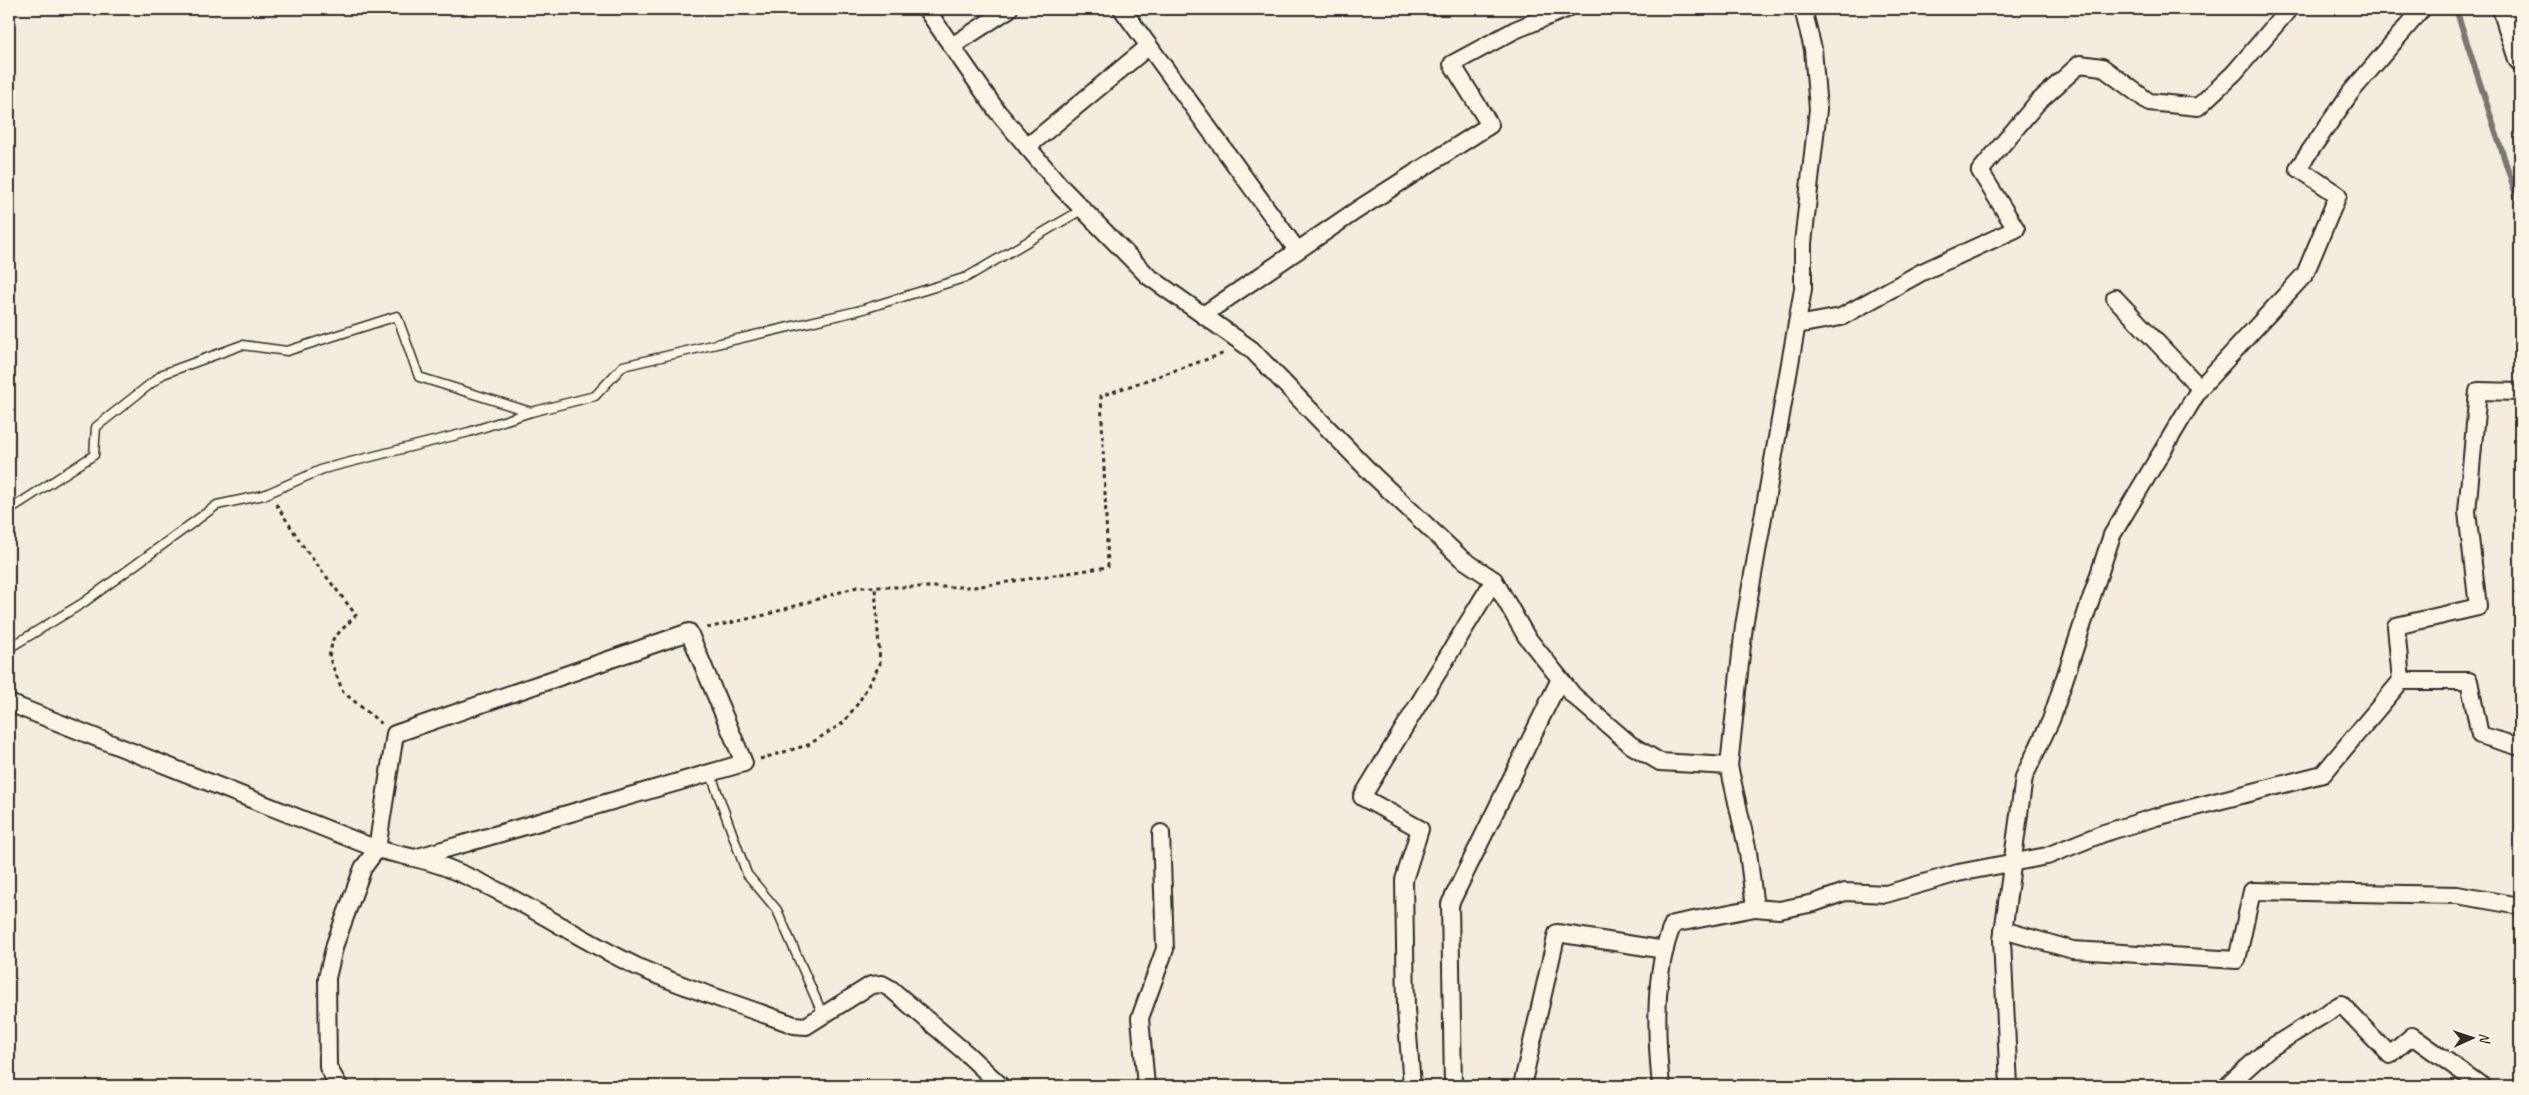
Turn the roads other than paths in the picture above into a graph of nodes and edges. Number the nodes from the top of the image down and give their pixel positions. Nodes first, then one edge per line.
1 (926, 9) edge
2 (1009, 9) edge
3 (1122, 9) edge
4 (1566, 9) edge
5 (1803, 9) edge
6 (2289, 9) edge
7 (2422, 9) edge
8 (2504, 9) edge
9 (952, 46) junction
10 (1149, 46) junction
11 (2520, 59) edge
12 (1027, 147) junction
13 (1083, 209) junction
14 (1297, 250) junction
15 (2115, 298) dead end
16 (1203, 315) junction
17 (1797, 325) junction
18 (2200, 388) junction
19 (2520, 392) edge
20 (531, 412) junction
21 (9, 510) edge
22 (1494, 580) junction
23 (9, 648) edge
24 (1560, 679) junction
25 (2401, 681) junction
26 (9, 703) edge
27 (2520, 746) edge
28 (1729, 766) junction
29 (710, 772) junction
30 (1161, 833) dead end
31 (378, 849) junction
32 (418, 857) junction
33 (2014, 862) junction
34 (2520, 906) edge
35 (1755, 908) junction
36 (2003, 930) junction
37 (1665, 950) junction
38 (823, 1015) junction
39 (339, 1086) edge
40 (1001, 1086) edge
41 (1146, 1086) edge
42 (1412, 1086) edge
43 (1453, 1086) edge
44 (1522, 1086) edge
45 (1661, 1086) edge
46 (2009, 1086) edge
47 (2227, 1086) edge
48 (2482, 1086) edge

1 - 9 street
2 - 9 street
3 - 10 street
4 - 14 street
5 - 17 street
6 - 17 street
7 - 18 street
8 - 11 main road
9 - 12 street
10 - 12 street
10 - 14 street
12 - 13 street
13 - 16 street
13 - 20 lane
14 - 16 street
15 - 18 street
16 - 22 street
17 - 28 street
18 - 33 street
19 - 25 street
20 - 21 lane
20 - 23 lane
22 - 24 street
22 - 42 street
24 - 28 street
24 - 43 street
25 - 27 street
25 - 33 street
26 - 31 street
28 - 35 street
29 - 31 street
29 - 32 street
29 - 38 lane
30 - 41 street
31 - 32 street
31 - 39 street
32 - 38 street
33 - 35 street
33 - 36 street
34 - 36 street
35 - 37 street
36 - 46 street
37 - 44 street
37 - 45 street
38 - 40 street
47 - 48 street

